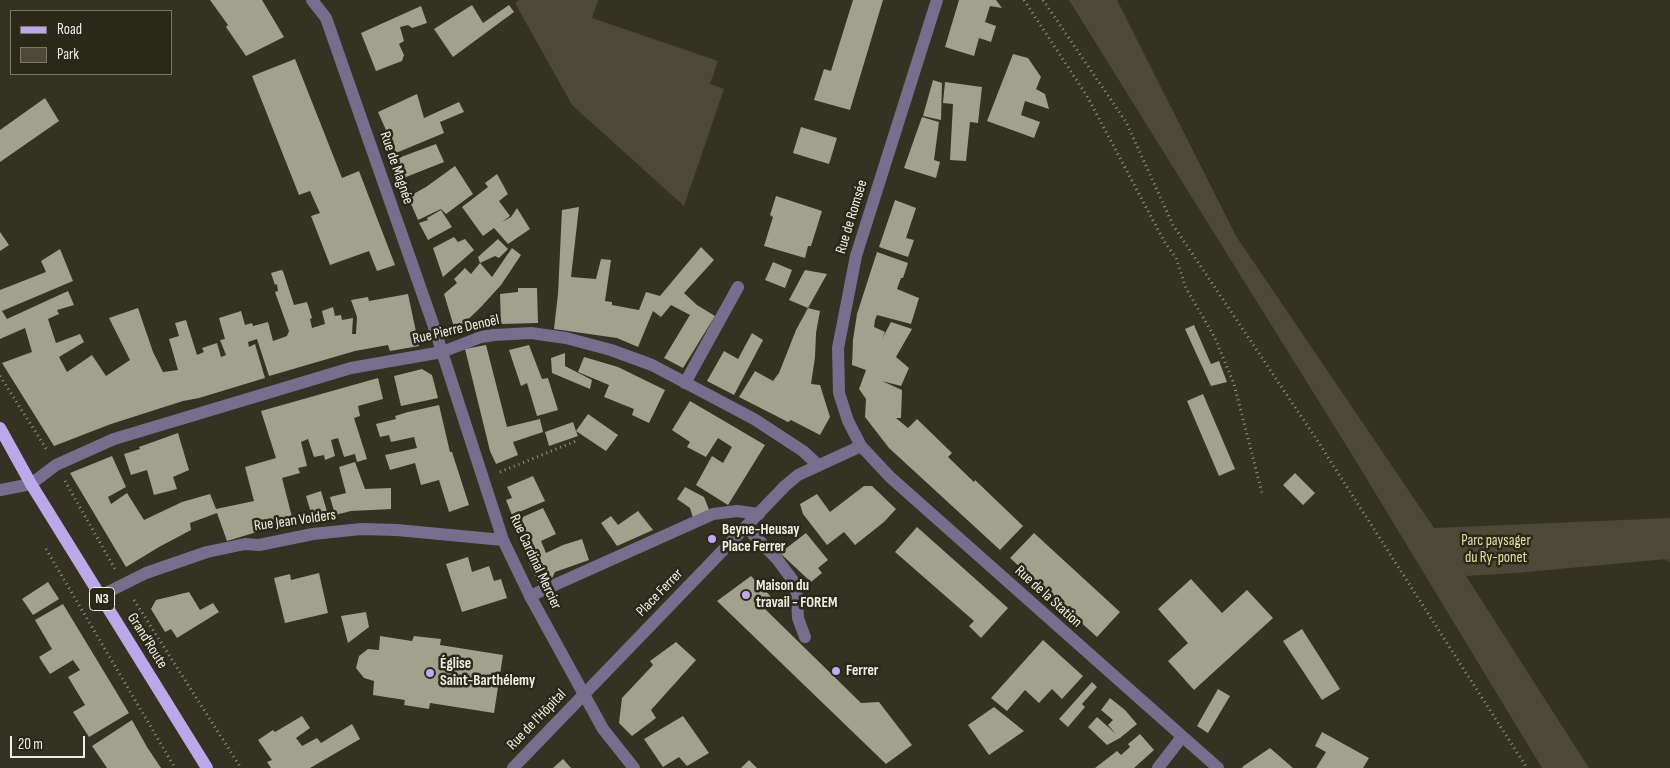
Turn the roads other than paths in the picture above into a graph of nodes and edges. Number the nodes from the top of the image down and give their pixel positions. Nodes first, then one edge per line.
1 (312, 0) edge
2 (937, 0) edge
3 (738, 287) dead end
4 (442, 352) junction
5 (685, 383) junction
6 (0, 428) edge
7 (861, 446) junction
8 (818, 464) junction
9 (31, 484) junction
10 (0, 490) edge
11 (759, 514) junction
12 (746, 527) junction
13 (503, 540) junction
14 (100, 596) junction
15 (530, 596) junction
16 (804, 637) dead end
17 (584, 694) junction
18 (1182, 738) junction
19 (206, 768) edge
20 (513, 768) edge
21 (634, 768) edge
22 (1158, 768) edge
23 (1218, 768) edge

1 - 4 street, Rue de Magnée
2 - 7 street, Rue de Romsée
3 - 5 street
4 - 5 street, Rue Pierre Denoël
4 - 9 street, Rue Pierre Denoël
4 - 13 street, Rue Cardinal Mercier
5 - 8 street, Rue Pierre Denoël
6 - 9 main road, Grand'Route / N3
7 - 8 street, Place Ferrer
7 - 18 street, Rue de la Station
8 - 11 street, Place Ferrer
9 - 10 street
9 - 14 main road, Grand'Route / N3
11 - 12 street, Place Ferrer
11 - 15 street
12 - 16 street
12 - 17 street, Place Ferrer
13 - 14 street, Rue Jean Volders
13 - 15 street, Rue Cardinal Mercier
14 - 19 main road, Grand'Route / N3
15 - 17 street, Rue Cardinal Mercier
17 - 20 street, Rue de l'Hôpital
17 - 21 street, Rue Cardinal Mercier
18 - 22 street
18 - 23 street, Rue de la Station

